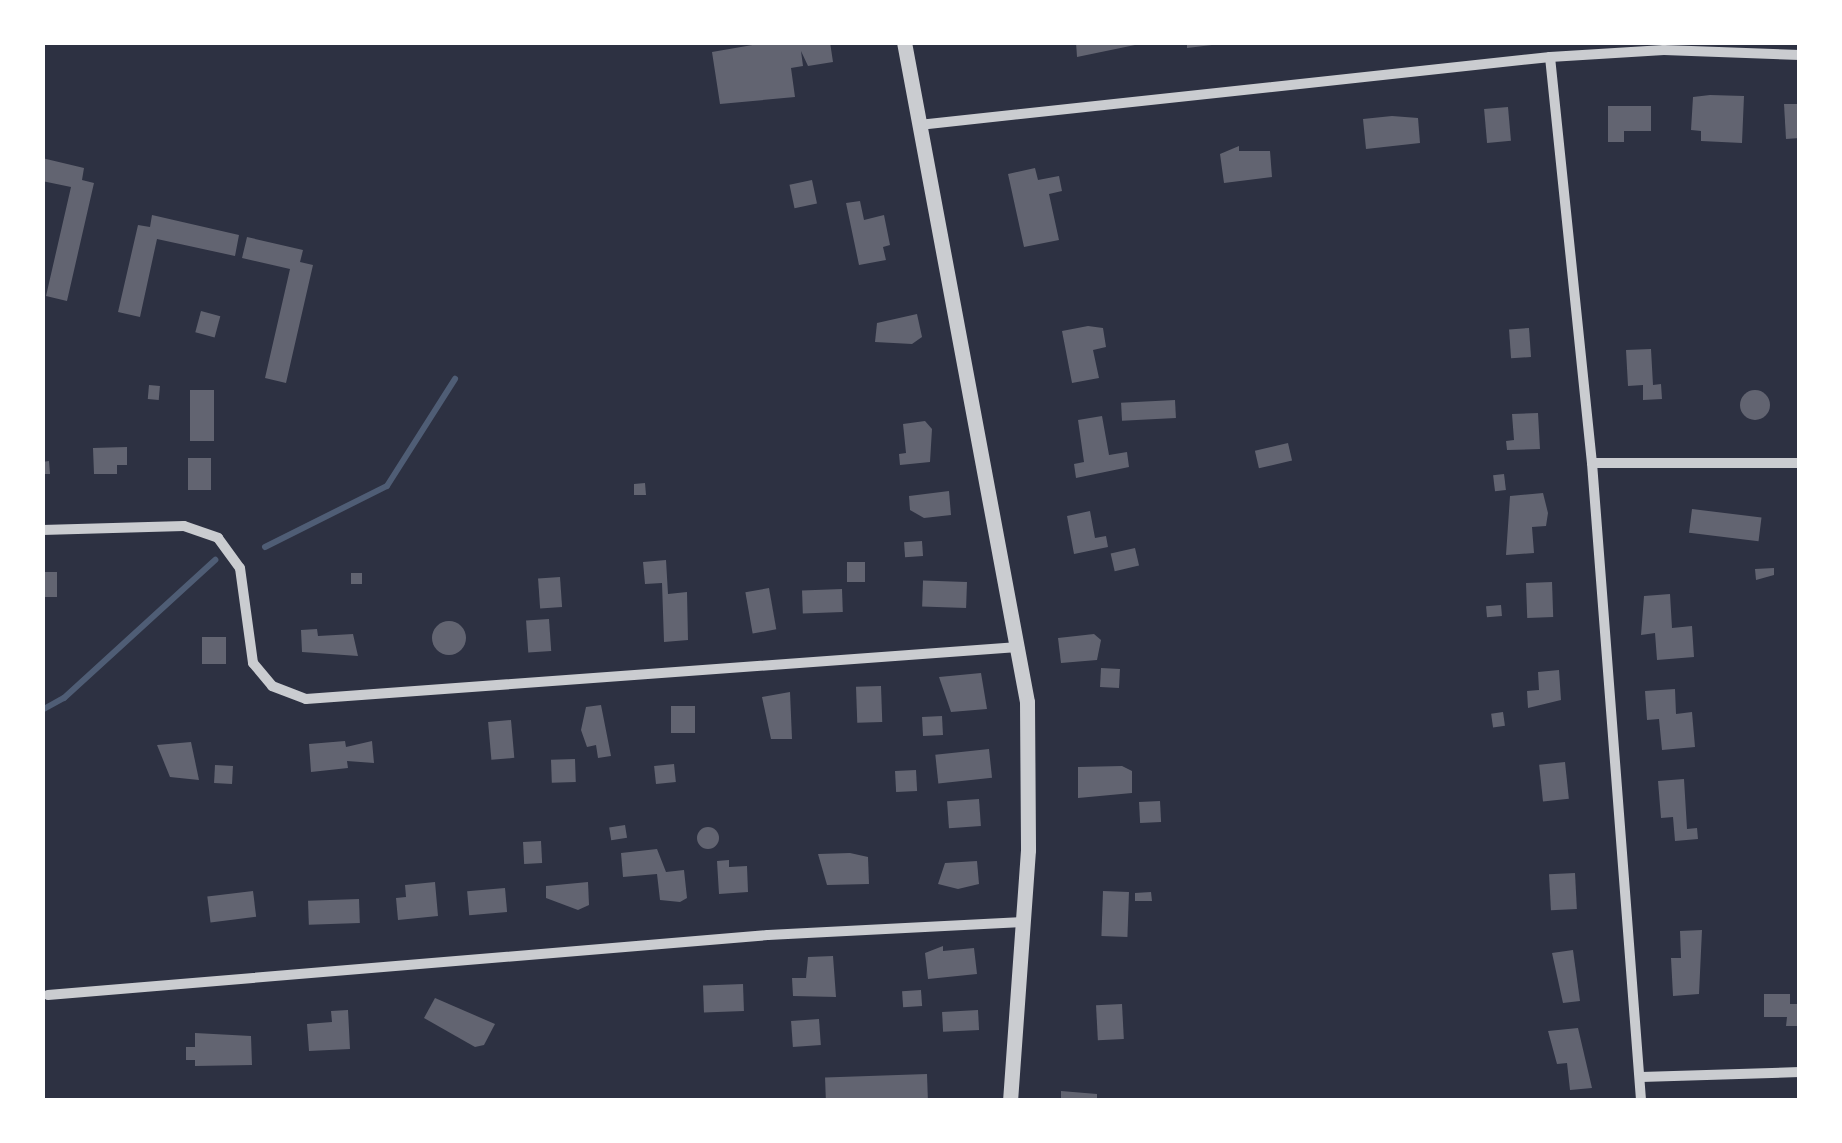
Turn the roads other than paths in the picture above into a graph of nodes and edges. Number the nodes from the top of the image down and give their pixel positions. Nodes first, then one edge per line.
1 (904, 42) edge
2 (1800, 55) edge
3 (1550, 57) junction
4 (920, 125) junction
5 (1592, 462) junction
6 (1800, 463) edge
7 (42, 530) edge
8 (1020, 647) junction
9 (1024, 922) junction
10 (48, 995) dead end
11 (1800, 1072) edge
12 (1641, 1077) junction
13 (1010, 1100) edge
14 (1642, 1100) edge

1 - 4 street
2 - 3 street
3 - 4 street
3 - 5 street
4 - 8 street
5 - 6 street
5 - 12 street
7 - 8 street
8 - 9 street
9 - 10 street
9 - 13 street
11 - 12 street
12 - 14 street

